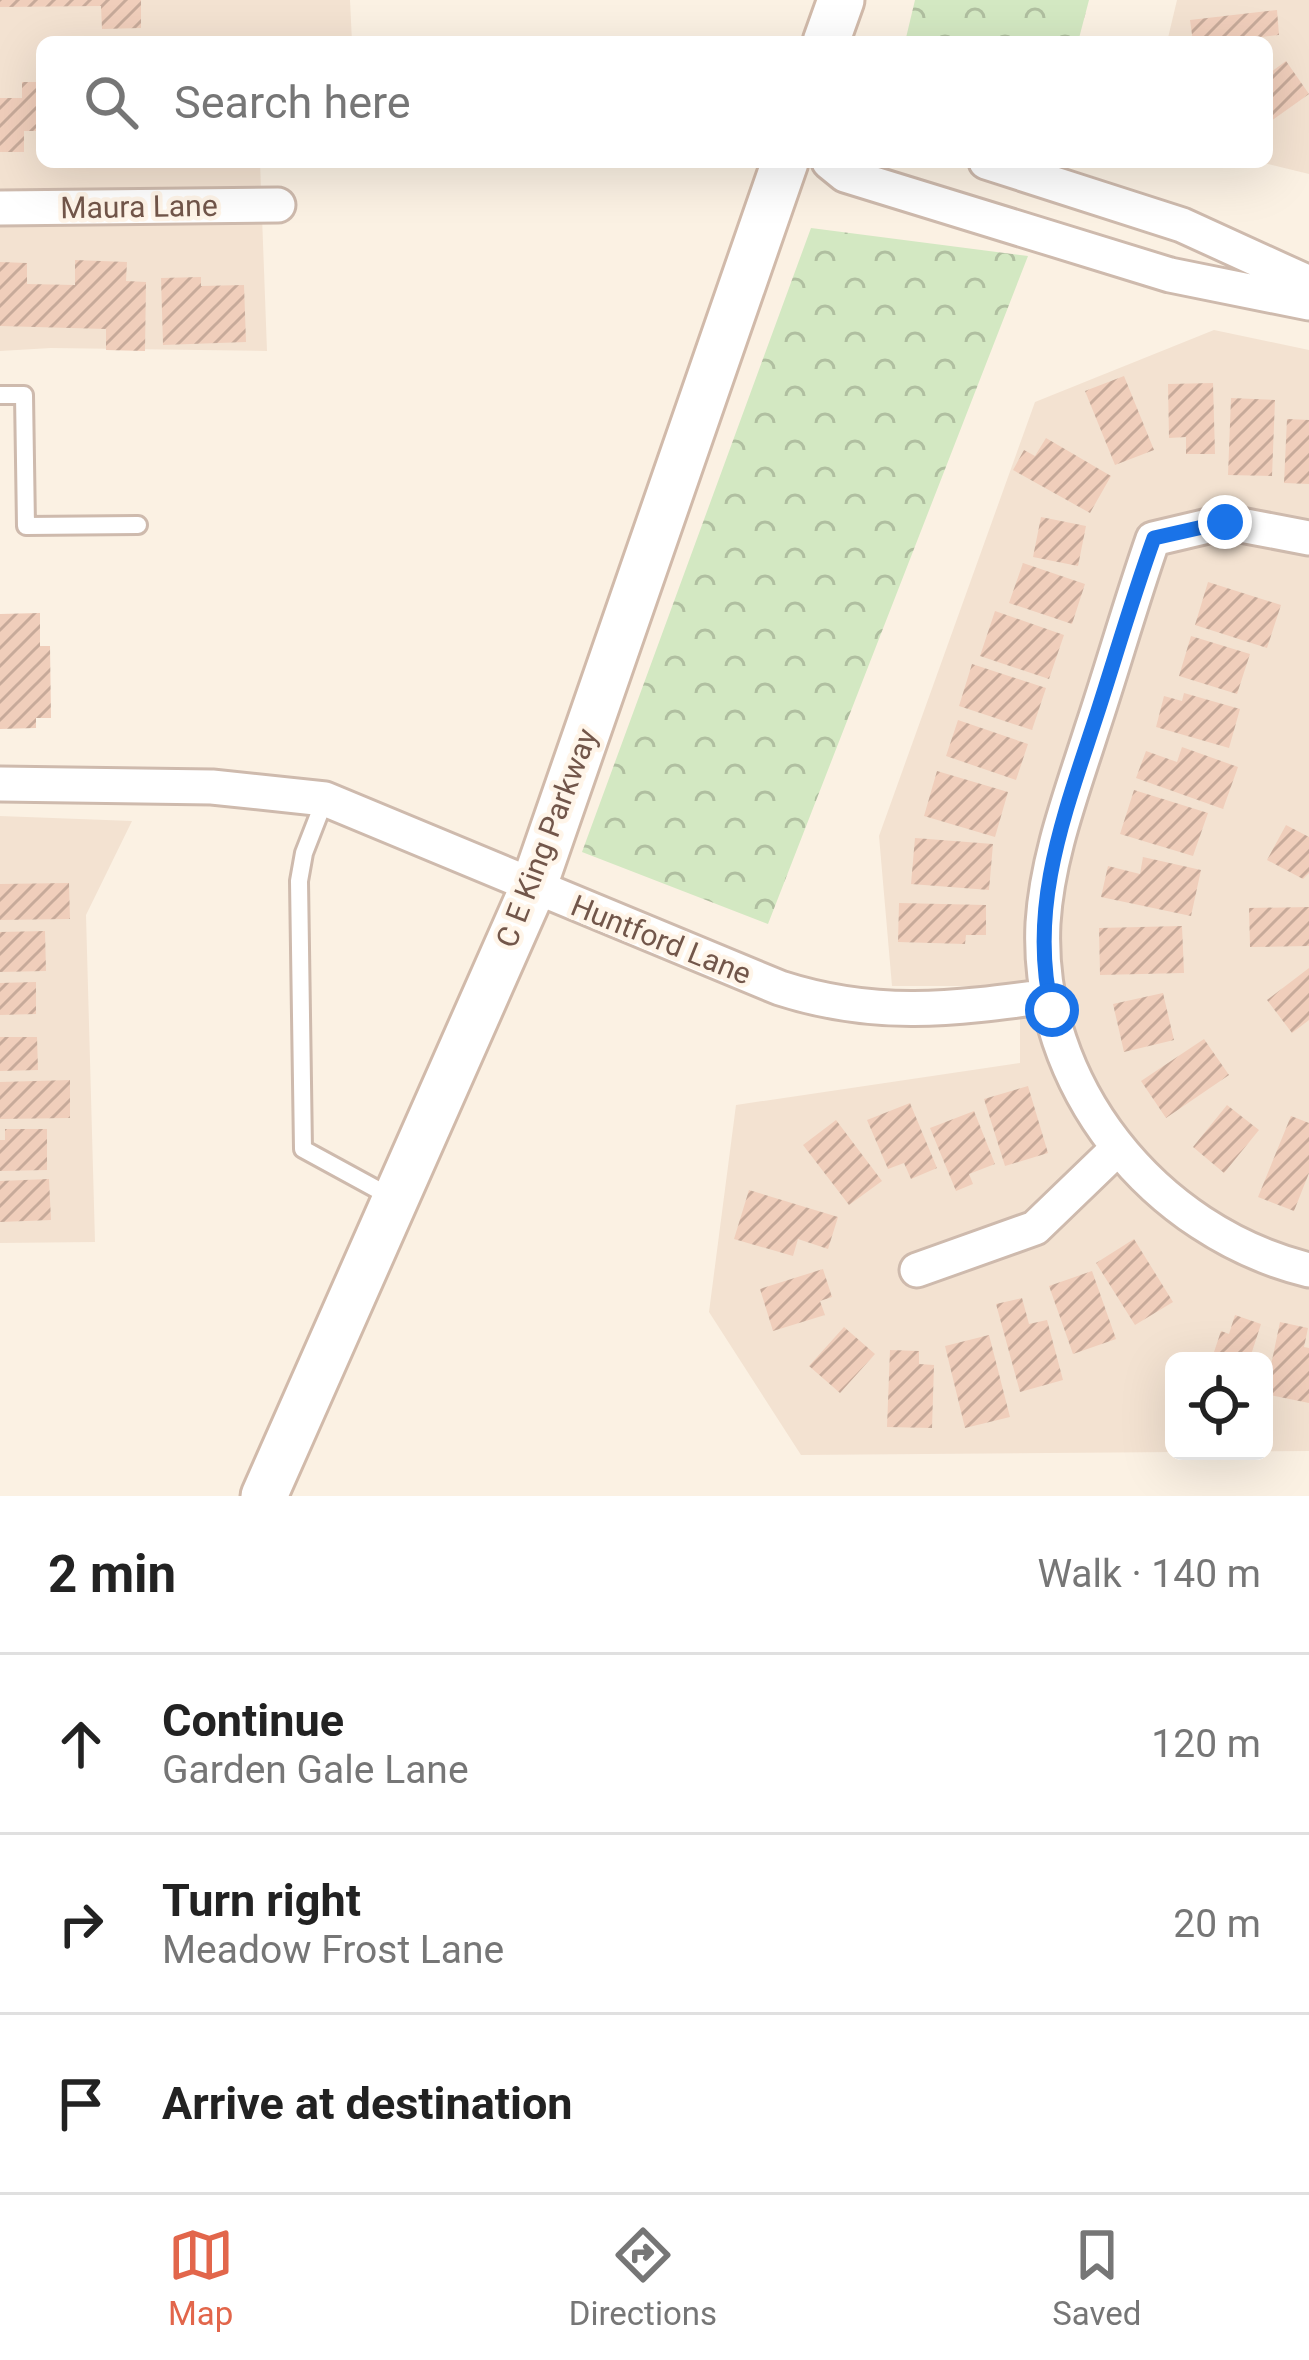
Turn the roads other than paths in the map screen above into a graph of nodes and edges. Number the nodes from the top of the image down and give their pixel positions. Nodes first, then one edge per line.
1 (841, 0) edge
2 (828, 36) edge
3 (783, 168) edge
4 (836, 168) edge
5 (1005, 168) edge
6 (278, 205) dead end
7 (0, 208) edge
8 (1309, 283) edge
9 (1309, 303) edge
10 (0, 395) edge
11 (138, 525) dead end
12 (1309, 538) edge
13 (0, 784) edge
14 (325, 799) junction
15 (533, 887) junction
16 (1049, 996) junction
17 (1118, 1148) junction
18 (394, 1199) junction
19 (917, 1270) dead end
20 (1309, 1270) edge
21 (264, 1496) edge

1 - 2 main road
3 - 15 main road, C E King Parkway
4 - 9 street
5 - 8 street
6 - 7 street, Maura Lane
10 - 11 lane
12 - 16 street
13 - 14 street, Huntford Lane
14 - 15 street, Huntford Lane
14 - 18 lane
15 - 16 street, Huntford Lane
15 - 18 main road, C E King Parkway
16 - 17 street
17 - 19 street
17 - 20 street
18 - 21 main road, C E King Parkway

